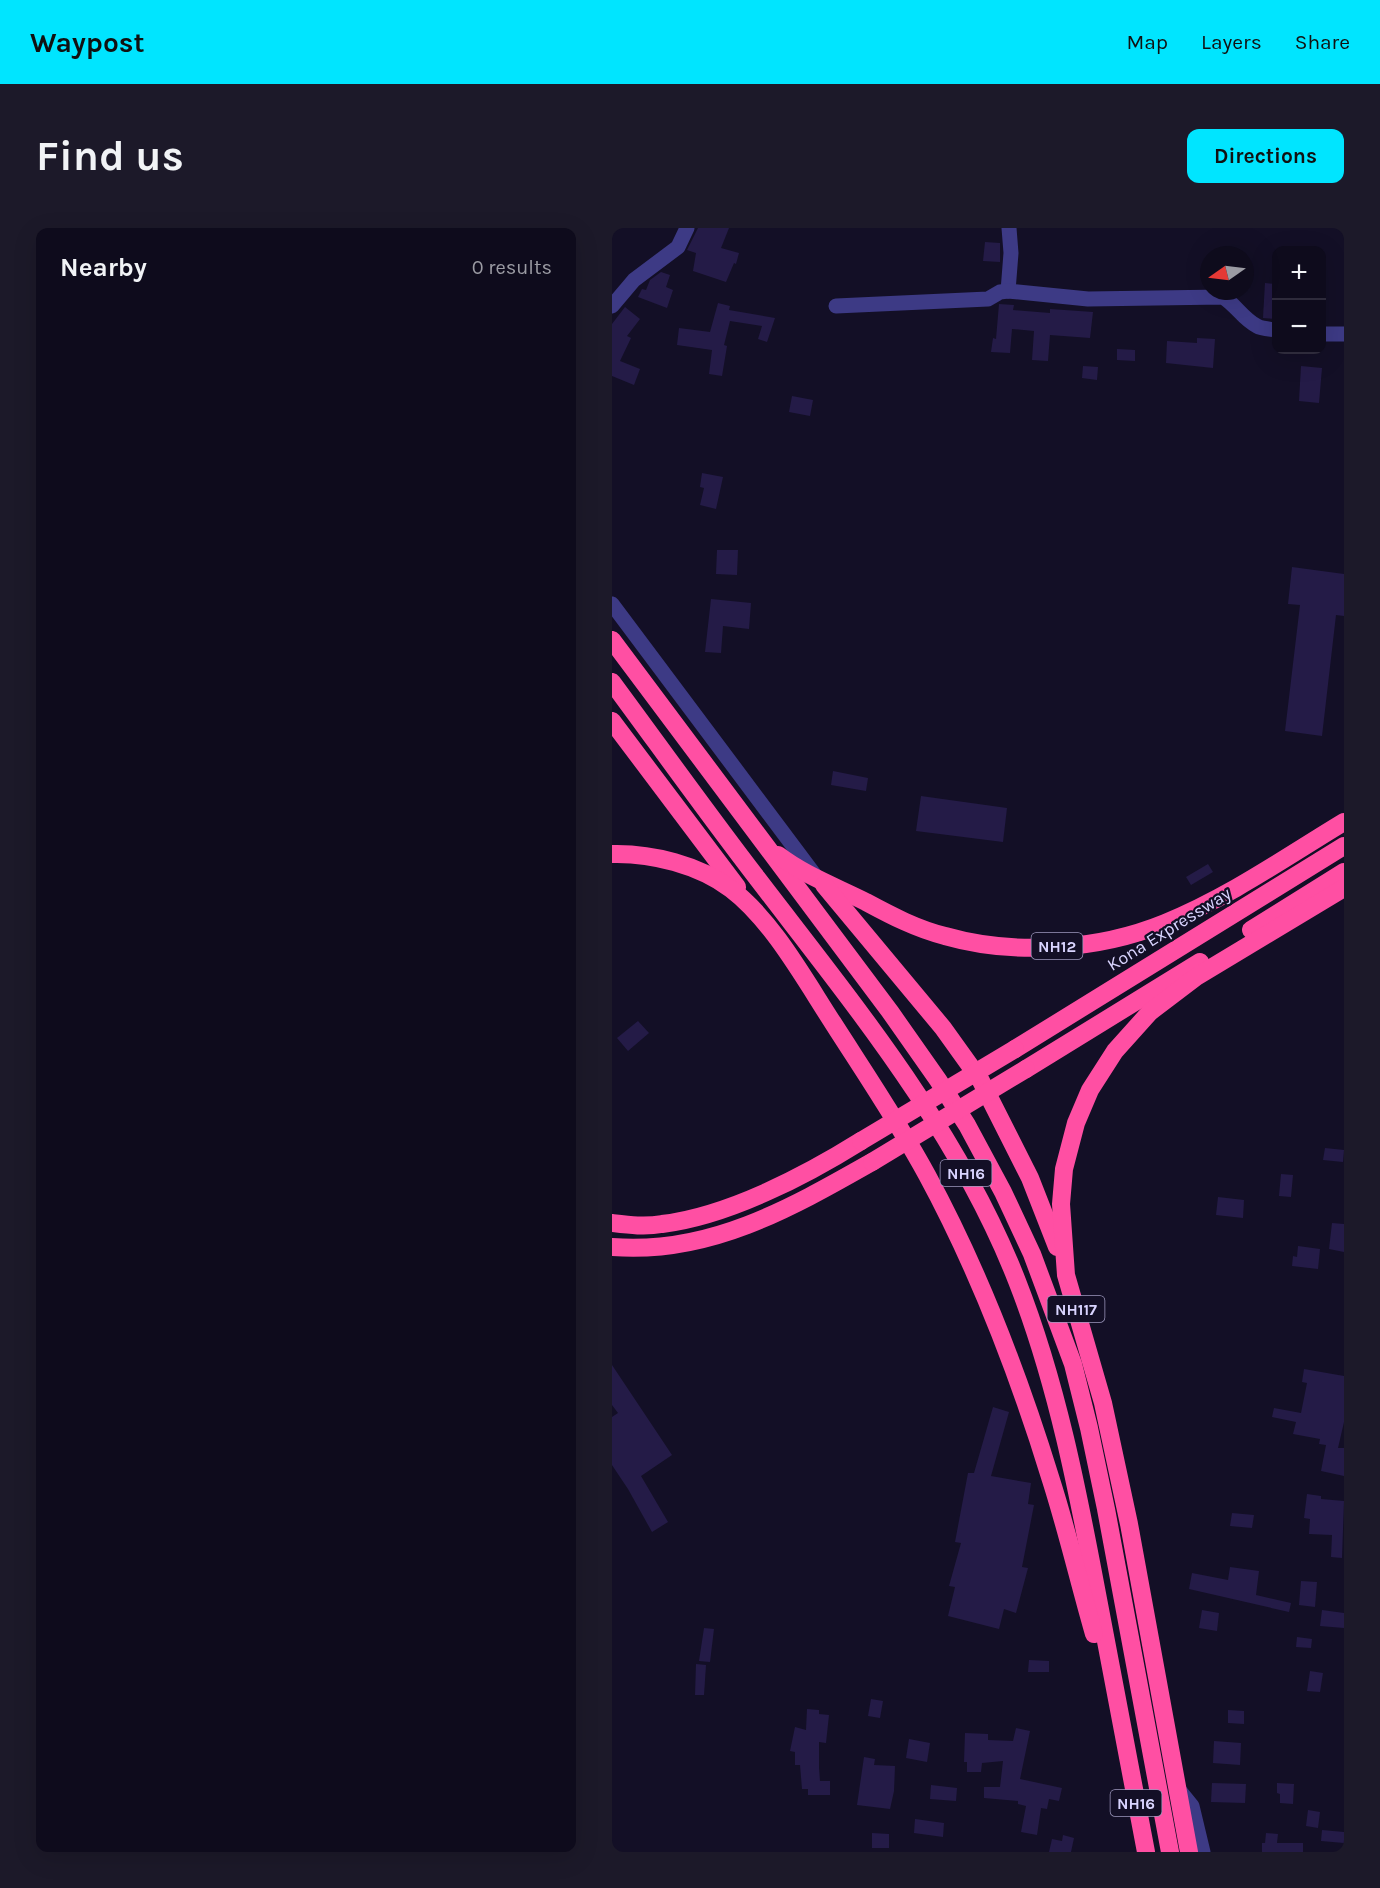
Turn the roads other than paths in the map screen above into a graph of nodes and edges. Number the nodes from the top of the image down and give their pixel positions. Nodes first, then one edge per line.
1 (687, 228) edge
2 (1010, 228) edge
3 (1008, 291) junction
4 (612, 306) edge
5 (836, 306) dead end
6 (1272, 329) edge
7 (1326, 334) edge
8 (1344, 334) edge
9 (612, 604) edge
10 (612, 640) edge
11 (612, 682) edge
12 (612, 721) edge
13 (1344, 822) edge
14 (765, 844) junction
15 (1344, 846) edge
16 (612, 854) edge
17 (1344, 872) edge
18 (819, 879) junction
19 (1344, 888) edge
20 (752, 908) junction
21 (612, 1222) edge
22 (612, 1247) edge
23 (1066, 1275) junction
24 (1127, 1754) junction
25 (1179, 1790) junction
26 (1146, 1852) edge
27 (1170, 1852) edge
28 (1189, 1852) edge
29 (1203, 1852) edge

1 - 4 street
2 - 3 street
3 - 5 street
3 - 6 street
7 - 8 street
9 - 18 street
10 - 14 highway, NH12
11 - 24 highway, NH16
12 - 20 highway
13 - 18 highway, NH12
14 - 18 highway, NH12
14 - 27 highway, NH16
15 - 21 highway, Kona Expressway, bridge
16 - 20 highway
17 - 22 highway, bridge
18 - 23 highway
19 - 23 highway, NH117
20 - 24 highway
23 - 25 highway, NH117
24 - 26 highway, NH16
25 - 28 highway, NH117
25 - 29 street

